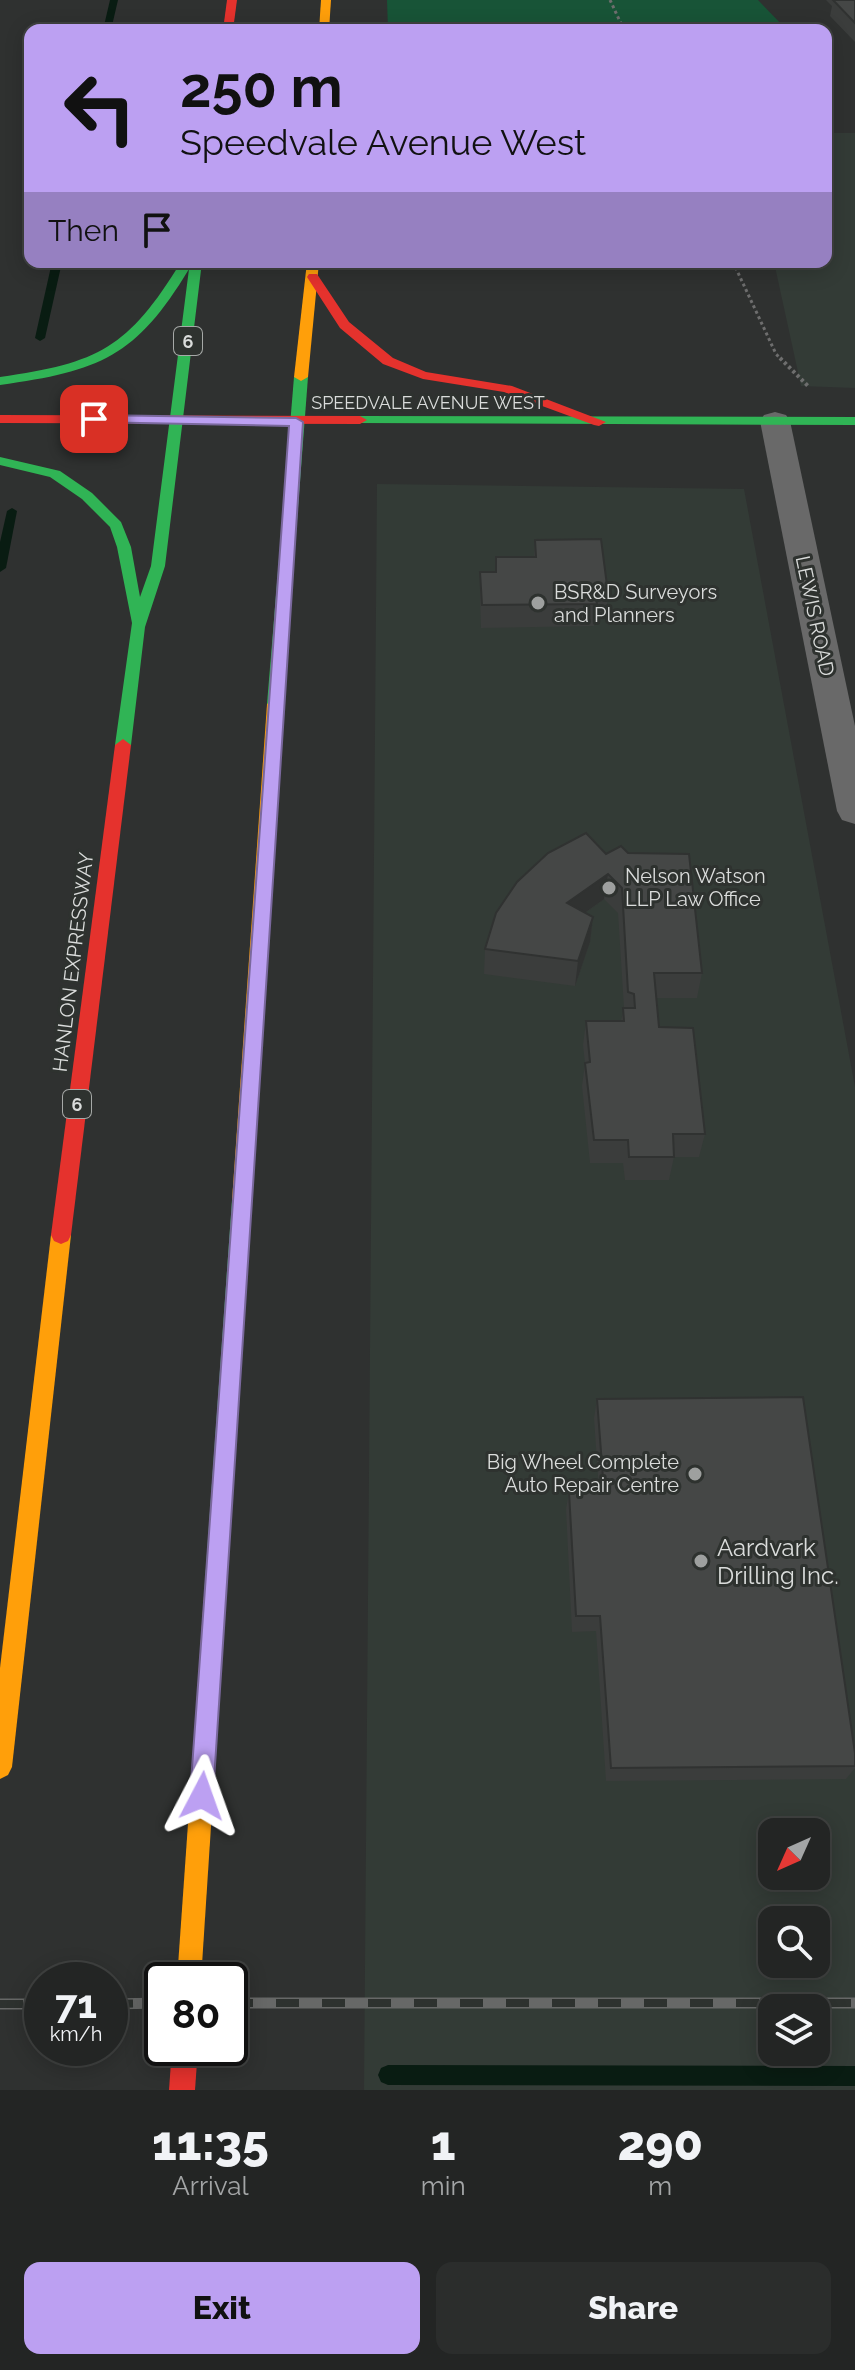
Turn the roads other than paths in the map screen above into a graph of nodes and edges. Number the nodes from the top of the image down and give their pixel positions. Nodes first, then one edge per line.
1 (232, 0) edge
2 (326, 0) edge
3 (229, 24) edge
4 (324, 24) edge
5 (183, 268) edge
6 (195, 268) edge
7 (313, 270) edge
8 (0, 381) edge
9 (0, 419) edge
10 (176, 419) junction
11 (775, 421) junction
12 (849, 421) edge
13 (296, 422) junction
14 (599, 422) junction
15 (0, 461) edge
16 (138, 627) junction
17 (855, 811) edge
18 (0, 1767) edge
19 (190, 1962) edge
20 (184, 2066) edge
21 (182, 2090) edge

1 - 3 main road
2 - 4 main road
5 - 8 main road
6 - 10 main road, HANLON EXPRESSWAY / 6
7 - 13 main road
7 - 14 main road
9 - 10 main road, SPEEDVALE AVENUE WEST
10 - 13 main road, SPEEDVALE AVENUE WEST
10 - 16 main road, HANLON EXPRESSWAY / 6
11 - 12 main road, SPEEDVALE AVENUE WEST
11 - 14 main road, SPEEDVALE AVENUE WEST
11 - 17 street, LEWIS ROAD
13 - 14 main road, SPEEDVALE AVENUE WEST
13 - 19 main road
15 - 16 main road
16 - 18 main road, HANLON EXPRESSWAY / 6
20 - 21 main road

